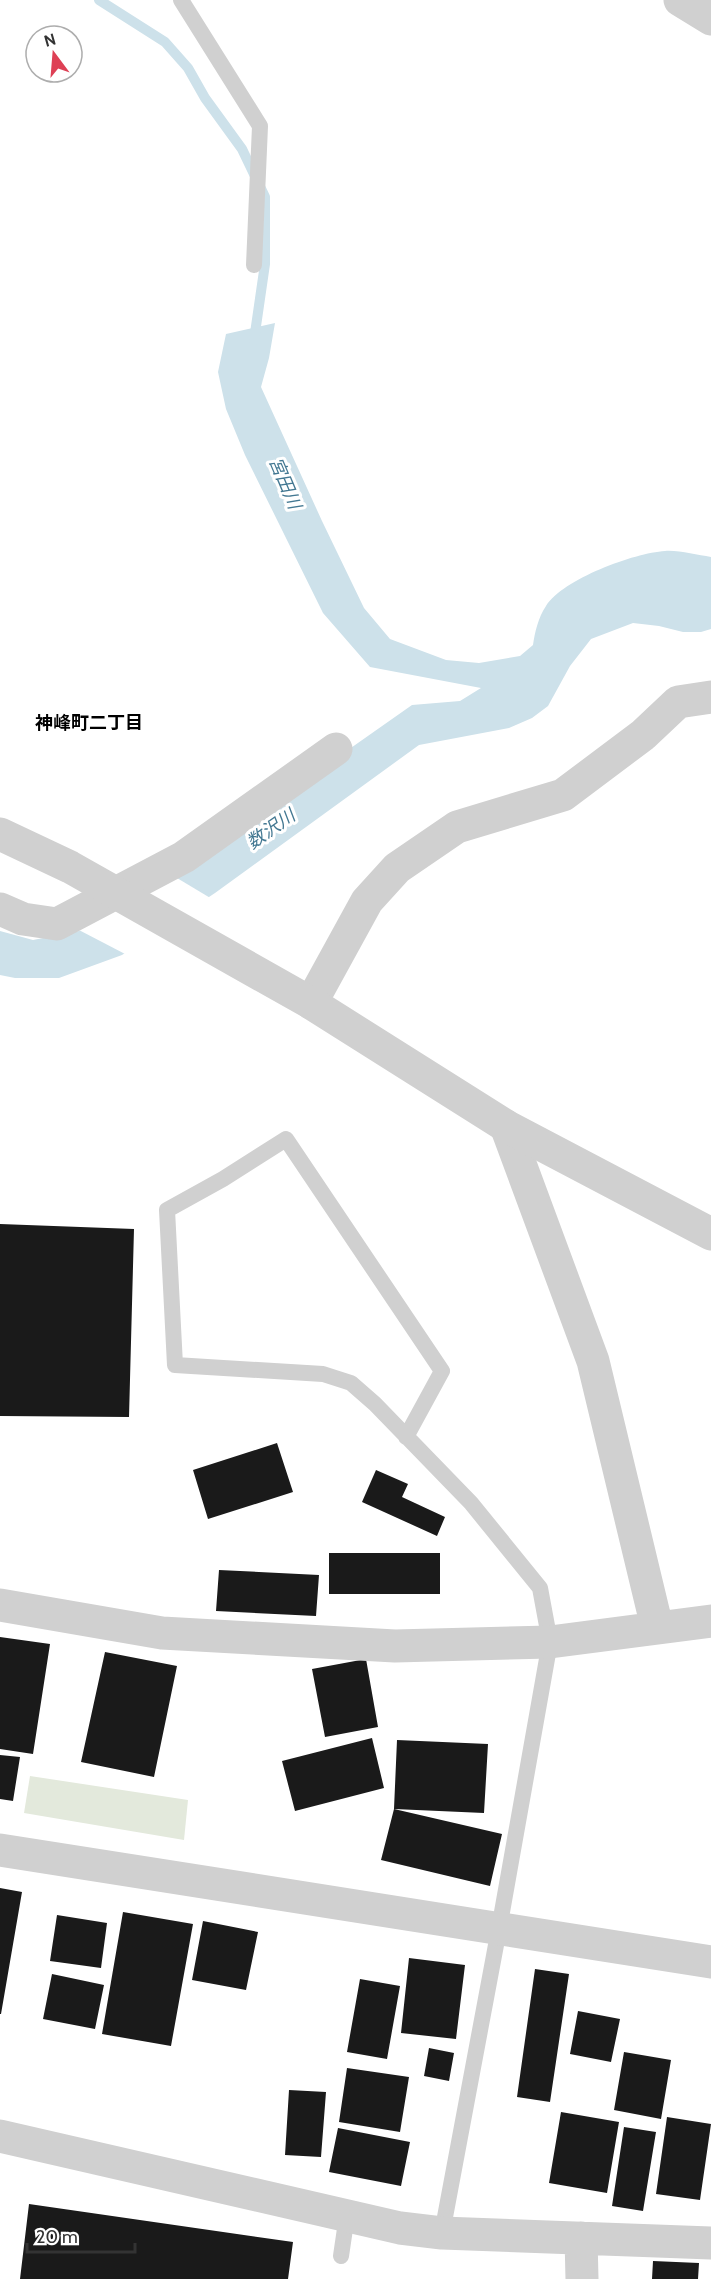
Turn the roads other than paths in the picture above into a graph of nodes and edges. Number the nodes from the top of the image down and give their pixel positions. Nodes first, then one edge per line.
1 (181, 0) edge
2 (680, 0) edge
3 (711, 19) edge
4 (254, 265) dead end
5 (711, 697) edge
6 (336, 749) dead end
7 (0, 834) edge
8 (0, 909) edge
9 (311, 1003) junction
10 (506, 1126) junction
11 (711, 1234) edge
12 (406, 1437) junction
13 (0, 1605) edge
14 (711, 1621) edge
15 (657, 1627) junction
16 (550, 1642) junction
17 (0, 1851) edge
18 (499, 1929) junction
19 (711, 1962) edge
20 (0, 2136) edge
21 (347, 2216) junction
22 (441, 2232) junction
23 (581, 2238) junction
24 (711, 2243) edge
25 (341, 2256) dead end
26 (582, 2279) edge

1 - 4 lane
2 - 3 street
5 - 9 street
6 - 8 street
7 - 9 street
9 - 10 street
10 - 11 street
10 - 15 street
12 - 12 lane
12 - 16 lane
13 - 16 street
14 - 15 street
15 - 16 street
16 - 18 lane
17 - 18 street
18 - 19 street
18 - 22 lane
20 - 21 street
21 - 22 street
21 - 25 lane
22 - 23 street
23 - 24 street
23 - 26 street

